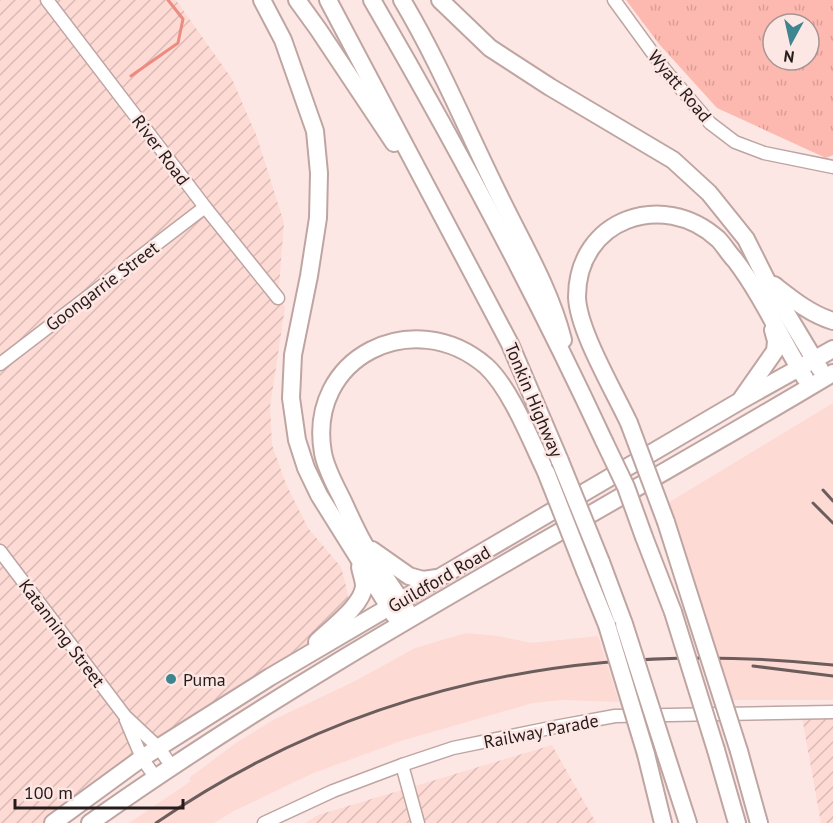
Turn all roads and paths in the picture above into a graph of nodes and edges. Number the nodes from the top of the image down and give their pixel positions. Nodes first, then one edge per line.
1 (46, 0) edge
2 (262, 0) edge
3 (297, 0) edge
4 (328, 0) edge
5 (372, 0) edge
6 (402, 0) edge
7 (440, 0) edge
8 (614, 0) edge
9 (833, 167) edge
10 (204, 207) junction
11 (445, 221) junction
12 (766, 279) junction
13 (278, 298) dead end
14 (770, 317) junction
15 (833, 321) edge
16 (833, 349) edge
17 (814, 360) junction
18 (0, 364) edge
19 (569, 366) junction
20 (799, 369) junction
21 (829, 375) edge
22 (810, 386) junction
23 (740, 401) junction
24 (0, 550) edge
25 (361, 550) junction
26 (442, 577) junction
27 (395, 604) junction
28 (405, 621) junction
29 (297, 661) junction
30 (833, 712) edge
31 (124, 716) junction
32 (159, 748) junction
33 (142, 758) junction
34 (402, 765) junction
35 (172, 766) junction
36 (155, 777) junction
37 (53, 823) edge
38 (90, 823) edge
39 (264, 823) edge
40 (418, 823) edge
41 (663, 823) edge
42 (688, 823) edge
43 (737, 823) edge
44 (759, 823) edge

1 - 10 street, River Road
2 - 25 highway
3 - 11 highway
4 - 11 highway, Tonkin Highway
5 - 19 highway
6 - 19 highway
7 - 12 highway
8 - 9 street, Wyatt Road
10 - 13 street, River Road
10 - 18 street, Goongarrie Street
11 - 42 highway, Tonkin Highway, bridge
12 - 15 highway
12 - 17 highway
14 - 20 highway
14 - 23 highway
14 - 44 highway, bridge
16 - 17 highway, Guildford Road
17 - 20 highway, Guildford Road
17 - 21 highway
19 - 43 highway, bridge
20 - 22 highway
20 - 23 highway, Guildford Road
21 - 22 highway, Guildford Road
22 - 28 highway, Guildford Road
23 - 26 highway, Guildford Road
24 - 31 street, Katanning Street
25 - 26 highway
25 - 27 highway
25 - 29 highway
25 - 41 highway, bridge
26 - 27 highway, Guildford Road
27 - 28 highway
27 - 29 highway, Guildford Road
28 - 35 highway, Guildford Road
29 - 32 highway, Guildford Road
30 - 34 street, Railway Parade
31 - 32 street, Katanning Street
31 - 33 street, Katanning Street
32 - 33 highway, Guildford Road
32 - 35 street, Katanning Street
33 - 36 street, Katanning Street
33 - 37 highway, Guildford Road
34 - 39 street, Railway Parade
34 - 40 street
35 - 36 highway, Guildford Road
36 - 38 highway, Guildford Road

